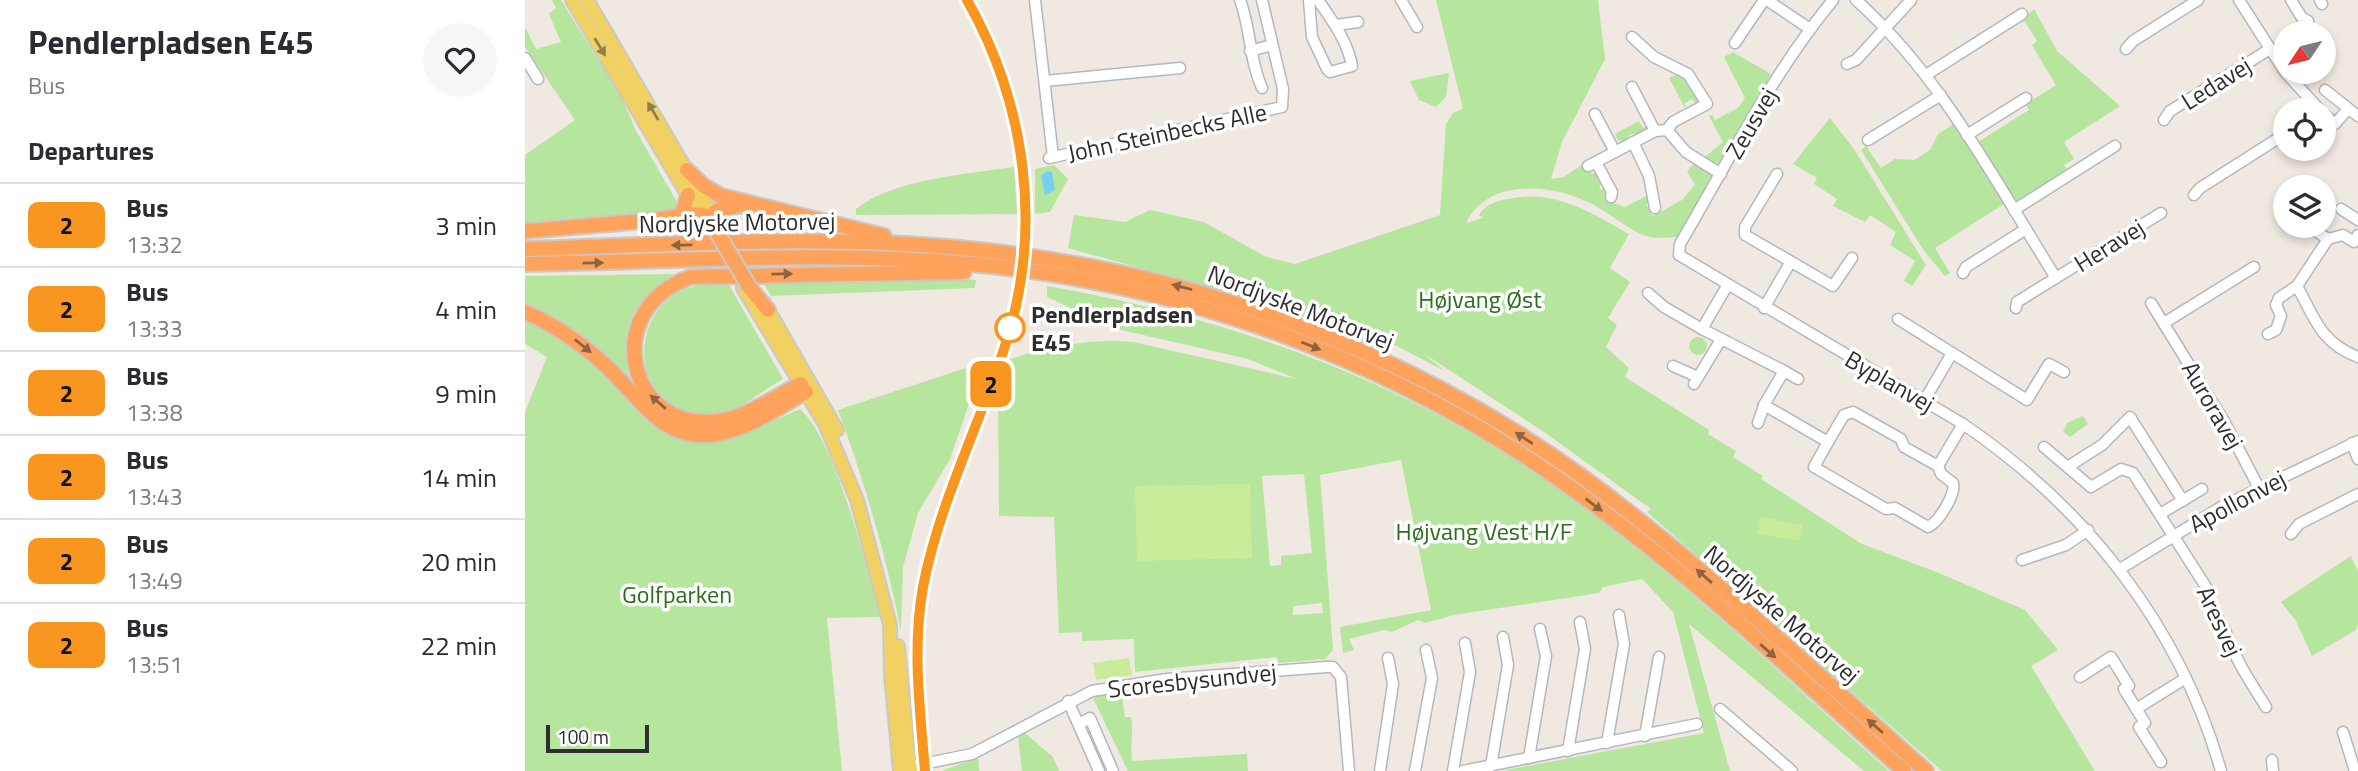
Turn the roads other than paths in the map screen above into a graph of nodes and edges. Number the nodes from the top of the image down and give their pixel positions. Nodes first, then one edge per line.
1 (572, 0) edge
2 (587, 0) edge
3 (1037, 0) edge
4 (1240, 0) edge
5 (1262, 0) edge
6 (1309, 0) edge
7 (1318, 0) edge
8 (1401, 0) edge
9 (1765, 0) edge
10 (1833, 0) edge
11 (1856, 0) edge
12 (1911, 0) edge
13 (2198, 0) edge
14 (2239, 0) edge
15 (2291, 0) edge
16 (2022, 14) dead end
17 (2308, 21) dead end
18 (1358, 22) dead end
19 (1336, 24) junction
20 (1417, 27) dead end
21 (1885, 28) junction
22 (1809, 29) junction
23 (1632, 37) dead end
24 (1735, 43) dead end
25 (1272, 46) junction
26 (2126, 49) dead end
27 (2270, 49) junction
28 (1250, 51) junction
29 (525, 58) edge
30 (1847, 64) dead end
31 (1180, 68) dead end
32 (1926, 75) junction
33 (538, 79) dead end
34 (1045, 81) junction
35 (1632, 87) dead end
36 (1262, 88) dead end
37 (2325, 90) dead end
38 (1941, 94) junction
39 (2026, 98) dead end
40 (2310, 98) edge
41 (2348, 109) junction
42 (1595, 114) dead end
43 (2358, 116) edge
44 (2164, 120) dead end
45 (2336, 123) edge
46 (1667, 130) junction
47 (1654, 131) junction
48 (1967, 135) junction
49 (1868, 140) dead end
50 (1633, 142) junction
51 (2273, 142) edge
52 (2115, 146) dead end
53 (1615, 152) junction
54 (687, 170) junction
55 (1721, 174) junction
56 (1776, 174) dead end
57 (688, 195) junction
58 (2195, 195) dead end
59 (1611, 197) dead end
60 (768, 208) junction
61 (1655, 208) dead end
62 (2341, 209) dead end
63 (2014, 210) junction
64 (2161, 213) dead end
65 (682, 215) junction
66 (2358, 220) edge
67 (709, 222) junction
68 (2026, 229) junction
69 (525, 231) edge
70 (2358, 236) edge
71 (2328, 239) joint
72 (525, 249) edge
73 (979, 250) junction
74 (1678, 253) joint
75 (1852, 258) dead end
76 (1790, 263) junction
77 (525, 264) edge
78 (2254, 267) dead end
79 (1963, 274) dead end
80 (2056, 278) junction
81 (1727, 286) junction
82 (2297, 286) junction
83 (750, 288) junction
84 (1648, 293) dead end
85 (2151, 303) dead end
86 (1764, 308) junction
87 (2016, 308) dead end
88 (768, 310) joint
89 (525, 312) edge
90 (1898, 319) dead end
91 (1247, 323) junction
92 (2164, 323) junction
93 (1702, 329) junction
94 (2268, 334) dead end
95 (1720, 341) junction
96 (1951, 355) junction
97 (2358, 357) edge
98 (1673, 366) dead end
99 (1784, 371) junction
100 (2064, 372) dead end
101 (1798, 379) dead end
102 (803, 388) junction
103 (1924, 401) junction
104 (1764, 405) junction
105 (1758, 423) dead end
106 (1963, 424) junction
107 (1828, 442) junction
108 (2355, 442) edge
109 (2044, 447) dead end
110 (2358, 459) edge
111 (1938, 466) junction
112 (2069, 466) junction
113 (2259, 488) junction
114 (2202, 489) dead end
115 (2358, 494) edge
116 (2183, 501) junction
117 (2160, 514) junction
118 (2088, 530) junction
119 (2291, 534) dead end
120 (2174, 535) junction
121 (2022, 560) dead end
122 (2120, 569) junction
123 (1619, 615) dead end
124 (1580, 622) dead end
125 (1540, 629) dead end
126 (1503, 637) dead end
127 (1465, 643) dead end
128 (1426, 650) dead end
129 (1659, 657) dead end
130 (1388, 658) dead end
131 (2080, 677) dead end
132 (2186, 678) junction
133 (1068, 701) junction
134 (2266, 707) dead end
135 (1720, 709) dead end
136 (2136, 709) junction
137 (1079, 724) junction
138 (1697, 724) dead end
139 (2343, 732) dead end
140 (1645, 736) junction
141 (1607, 743) junction
142 (1568, 751) junction
143 (1529, 758) junction
144 (2161, 762) dead end
145 (1491, 765) junction
146 (910, 769) edge
147 (1099, 771) edge
148 (1113, 771) edge
149 (1349, 771) edge
150 (1380, 771) edge
151 (1415, 771) edge
152 (1454, 771) edge
153 (1463, 771) edge
154 (1792, 771) edge
155 (1904, 771) edge
156 (1926, 771) edge
157 (2221, 771) edge
158 (2355, 771) edge

1 -> 57 main road
54 -> 2 main road
3 - 34 street, John Steinbecks Alle
4 - 28 street
5 - 25 street
6 - 19 street
7 - 19 street
8 - 20 street
9 - 22 street
9 - 24 street
10 - 22 street, Zeusvej
11 - 21 street, Heravej
12 - 21 street
13 - 26 street
14 - 27 street, Ledavej
15 - 17 street
16 - 32 street
18 - 19 street
21 - 30 street
21 - 32 street, Heravej
22 - 55 street, Zeusvej
23 - 46 street
25 - 28 street
25 - 34 street, John Steinbecks Alle
27 - 40 street, Ledavej
27 - 44 street, Ledavej
28 - 36 street
29 - 33 street
31 - 34 street
32 - 38 street, Heravej
35 - 47 street
37 - 41 street
38 - 48 street, Heravej
38 - 49 street
39 - 48 street
41 - 43 street
41 - 45 street, Ledavej
42 - 53 street
46 - 47 street
46 - 55 street
47 - 50 street
48 - 63 street, Heravej
50 - 53 street
50 - 61 street
51 - 58 street
52 - 63 street
53 - 59 street
54 - 60 highway
54 - 67 main road
55 - 74 street, Zeusvej
56 - 76 street
57 - 65 highway
57 - 67 main road
60 - 67 highway
60 - 73 highway
62 - 66 street
63 - 68 street, Heravej
64 - 80 street, Heravej
65 - 67 highway
65 - 69 highway
67 - 83 highway, bridge
68 - 79 street
68 - 80 street, Heravej
70 - 71 street
71 - 82 street
73 -> 72 highway, Nordjyske Motorvej
156 -> 73 highway, Nordjyske Motorvej
74 - 81 street, Byplanvej
75 - 76 street
76 - 86 street
77 -> 91 highway, Nordjyske Motorvej
78 - 92 street
80 - 87 street, Heravej
81 - 86 street, Byplanvej
81 - 93 street
82 - 94 street
82 - 97 street
83 - 88 highway
83 - 102 main road
84 - 93 street
85 - 92 street, Auroravej
86 - 103 street, Byplanvej
88 - 146 main road
89 -> 102 highway
90 - 96 street
102 -> 91 highway
91 -> 155 highway, Nordjyske Motorvej
92 - 113 street, Auroravej
93 - 95 street
95 - 98 street
95 - 99 street
96 - 100 street
96 - 103 street
99 - 101 street
99 - 104 street
102 - 146 main road
103 - 106 street, Byplanvej
104 - 105 street
104 - 107 street
106 - 111 street
106 - 118 street, Byplanvej
107 - 111 street
107 - 111 street
108 - 110 street
108 - 113 street, Apollonvej
109 - 112 street
112 - 116 street
112 - 117 street, Aresvej
113 - 120 street, Apollonvej
114 - 116 street
115 - 119 street
116 - 117 street
117 - 120 street, Aresvej
118 - 121 street
118 - 122 street, Byplanvej
120 - 122 street, Apollonvej
120 - 134 street, Aresvej
122 - 132 street, Byplanvej
123 - 141 street
124 - 142 street
125 - 143 street
126 - 145 street
127 - 152 street
128 - 151 street
129 - 140 street
130 - 150 street
131 - 136 street
132 - 136 street
132 - 157 street, Byplanvej
133 - 137 street
133 - 146 street, Scoresbysundvej
133 - 149 street, Scoresbysundvej
135 - 154 street
136 - 144 street
137 - 147 street
137 - 148 street
138 - 140 street
139 - 158 street
140 - 141 street
141 - 142 street
142 - 143 street
143 - 145 street
145 - 153 street

